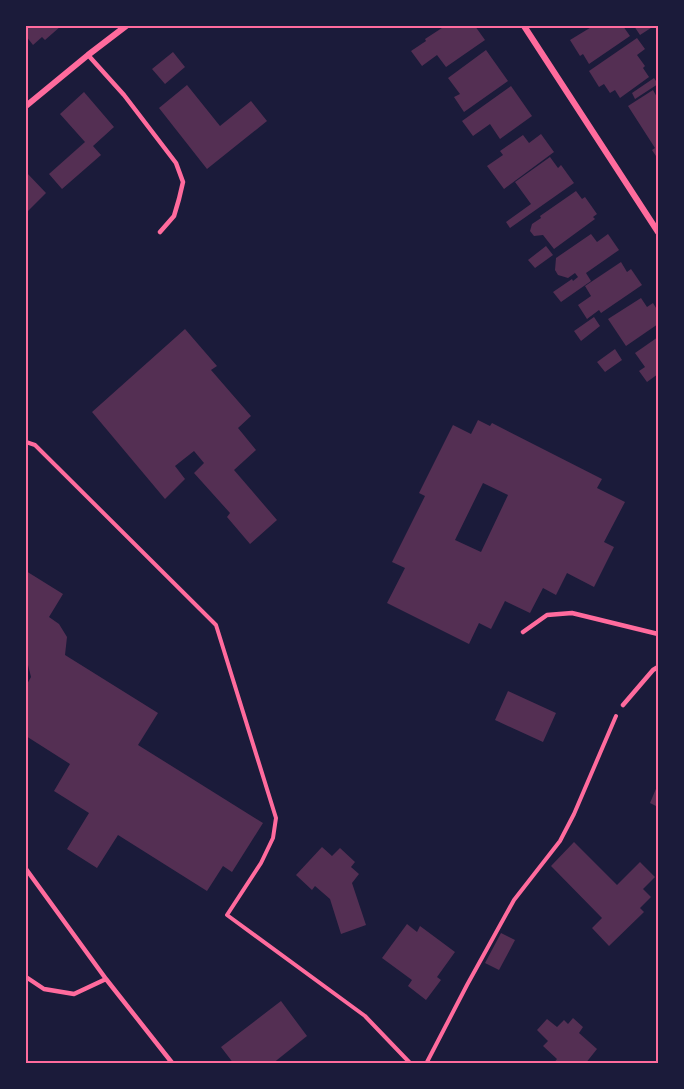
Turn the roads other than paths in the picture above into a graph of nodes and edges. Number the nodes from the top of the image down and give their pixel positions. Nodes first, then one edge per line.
1 (126, 26) edge
2 (524, 26) edge
3 (88, 55) junction
4 (26, 106) edge
5 (160, 232) dead end
6 (658, 232) edge
7 (523, 632) dead end
8 (658, 634) edge
9 (658, 667) edge
10 (622, 705) road end
11 (26, 869) edge
12 (26, 977) edge
13 (106, 980) junction
14 (173, 1064) edge

1 - 3 street
2 - 6 street
3 - 4 street
3 - 5 lane
7 - 8 lane
9 - 10 lane
11 - 13 lane
12 - 13 lane
13 - 14 lane

